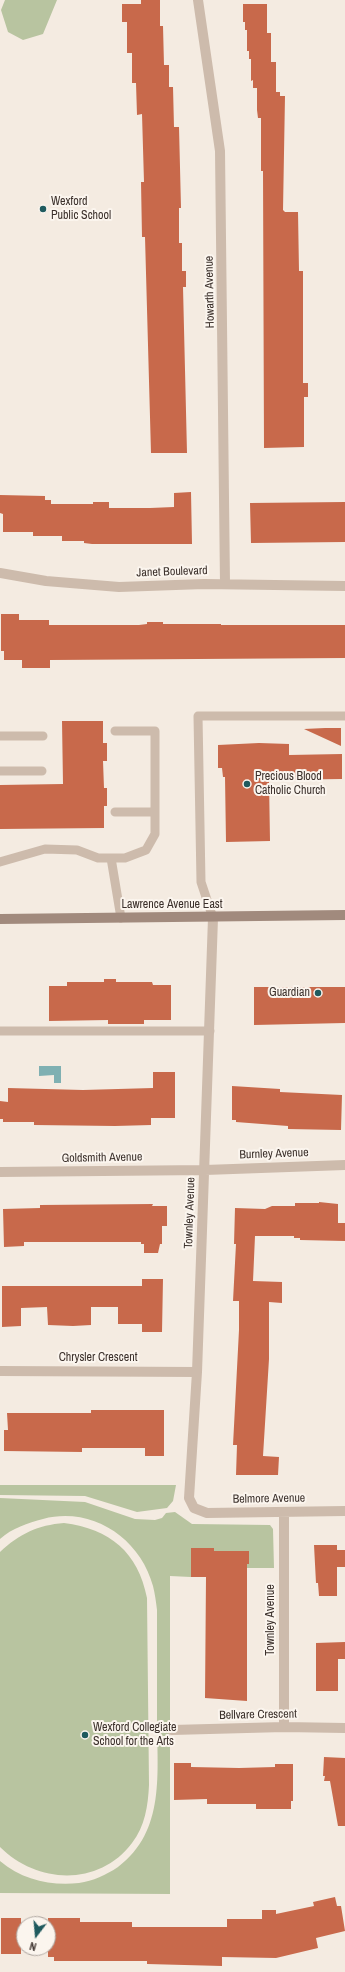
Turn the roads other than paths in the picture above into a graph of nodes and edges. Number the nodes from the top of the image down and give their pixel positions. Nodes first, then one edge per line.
1 (198, 0) edge
2 (0, 573) edge
3 (225, 584) junction
4 (345, 586) edge
5 (345, 716) edge
6 (115, 731) dead end
7 (0, 736) edge
8 (43, 736) dead end
9 (0, 771) edge
10 (42, 771) dead end
11 (115, 812) dead end
12 (155, 812) junction
13 (111, 858) junction
14 (0, 862) edge
15 (345, 915) edge
16 (121, 918) junction
17 (213, 918) junction
18 (0, 919) edge
19 (0, 1031) edge
20 (210, 1031) junction
21 (345, 1165) edge
22 (205, 1170) junction
23 (0, 1172) edge
24 (0, 1371) edge
25 (197, 1372) junction
26 (194, 1508) joint
27 (345, 1511) edge
28 (284, 1512) junction
29 (284, 1727) junction
30 (345, 1728) edge
31 (172, 1730) dead end

1 - 3 street, Howarth Avenue
2 - 3 street, Janet Boulevard
3 - 4 street, Janet Boulevard
5 - 17 lane
6 - 12 lane
7 - 8 lane
9 - 10 lane
11 - 12 lane
12 - 13 lane
13 - 14 lane
13 - 16 lane
15 - 17 main road, Lawrence Avenue East
16 - 17 main road, Lawrence Avenue East
16 - 18 main road, Lawrence Avenue East
17 - 20 street, Townley Avenue
19 - 20 lane
20 - 22 street, Townley Avenue
21 - 22 street, Burnley Avenue
22 - 23 street, Goldsmith Avenue
22 - 25 street, Townley Avenue
24 - 25 street, Chrysler Crescent
25 - 26 street, Townley Avenue
26 - 28 street, Belmore Avenue
27 - 28 street, Belmore Avenue
28 - 29 street, Townley Avenue
29 - 30 street, Bellvare Crescent
29 - 31 street, Bellvare Crescent

